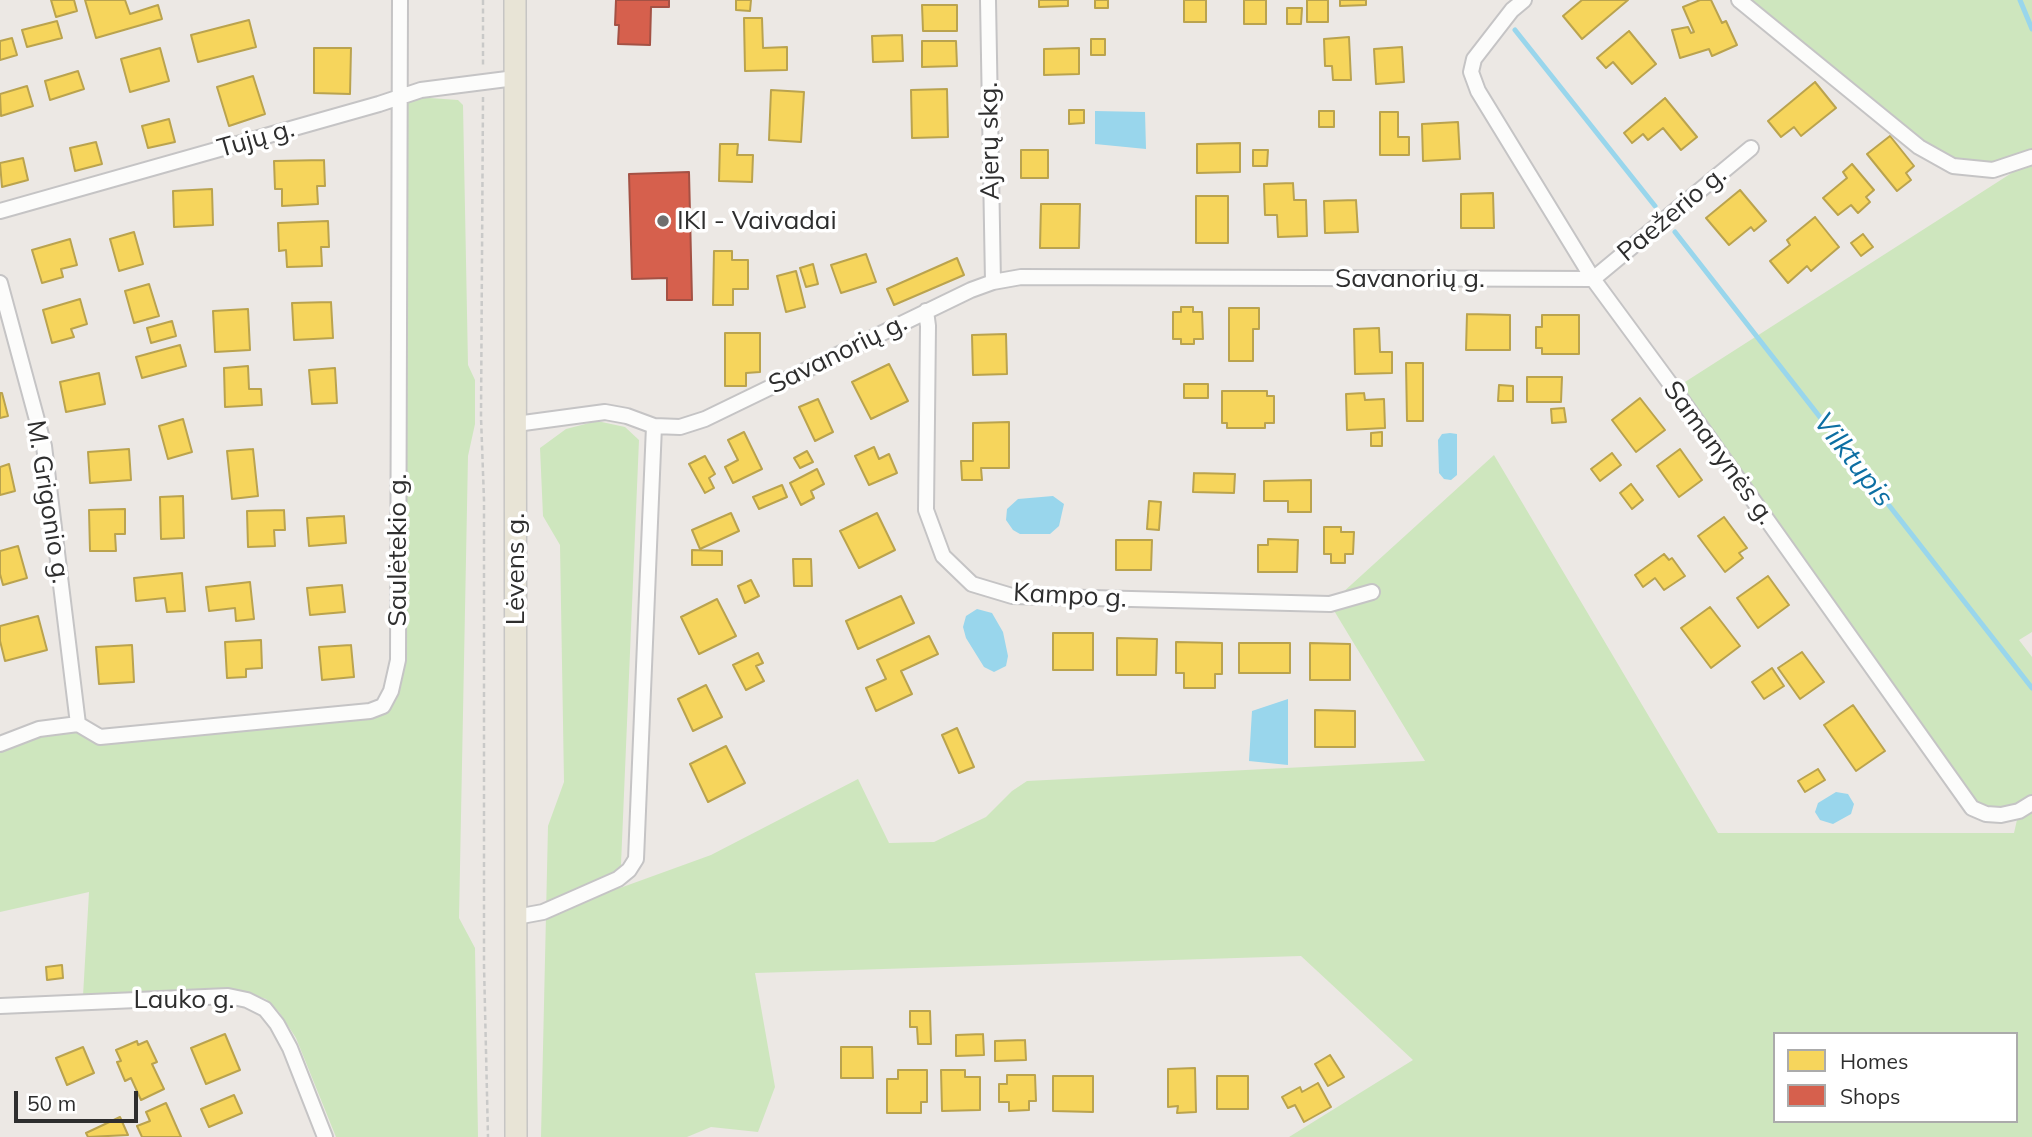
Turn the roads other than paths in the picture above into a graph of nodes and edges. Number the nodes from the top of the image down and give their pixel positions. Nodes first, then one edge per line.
1 (400, 0) edge
2 (515, 0) edge
3 (988, 0) edge
4 (1524, 0) edge
5 (1739, 0) edge
6 (515, 78) junction
7 (401, 96) junction
8 (1751, 148) dead end
9 (2032, 157) edge
10 (0, 211) edge
11 (1593, 279) junction
12 (993, 282) junction
13 (0, 283) edge
14 (926, 311) junction
15 (516, 424) junction
16 (654, 426) junction
17 (1372, 592) dead end
18 (78, 724) junction
19 (0, 744) edge
20 (2032, 803) edge
21 (516, 917) junction
22 (0, 1006) edge
23 (325, 1137) edge
24 (516, 1137) edge

1 - 7 street, Saulėtekio g.
2 - 6 main road, Lėvens g.
3 - 12 street, Ajerų skg.
4 - 11 street, Samanynės g.
5 - 9 street
6 - 7 street, Tujų g.
6 - 15 main road, Lėvens g.
7 - 10 street, Tujų g.
7 - 18 street, Saulėtekio g.
8 - 11 street, Paežerio g.
11 - 12 street, Savanorių g.
11 - 20 street, Samanynės g.
12 - 14 street, Savanorių g.
13 - 18 street, M. Grigonio g.
14 - 16 street, Savanorių g.
14 - 17 street, Kampo g.
15 - 16 street, Savanorių g.
15 - 21 main road, Lėvens g.
16 - 21 street
18 - 19 street, Saulėtekio g.
21 - 24 main road, Lėvens g.
22 - 23 street, Lauko g.

